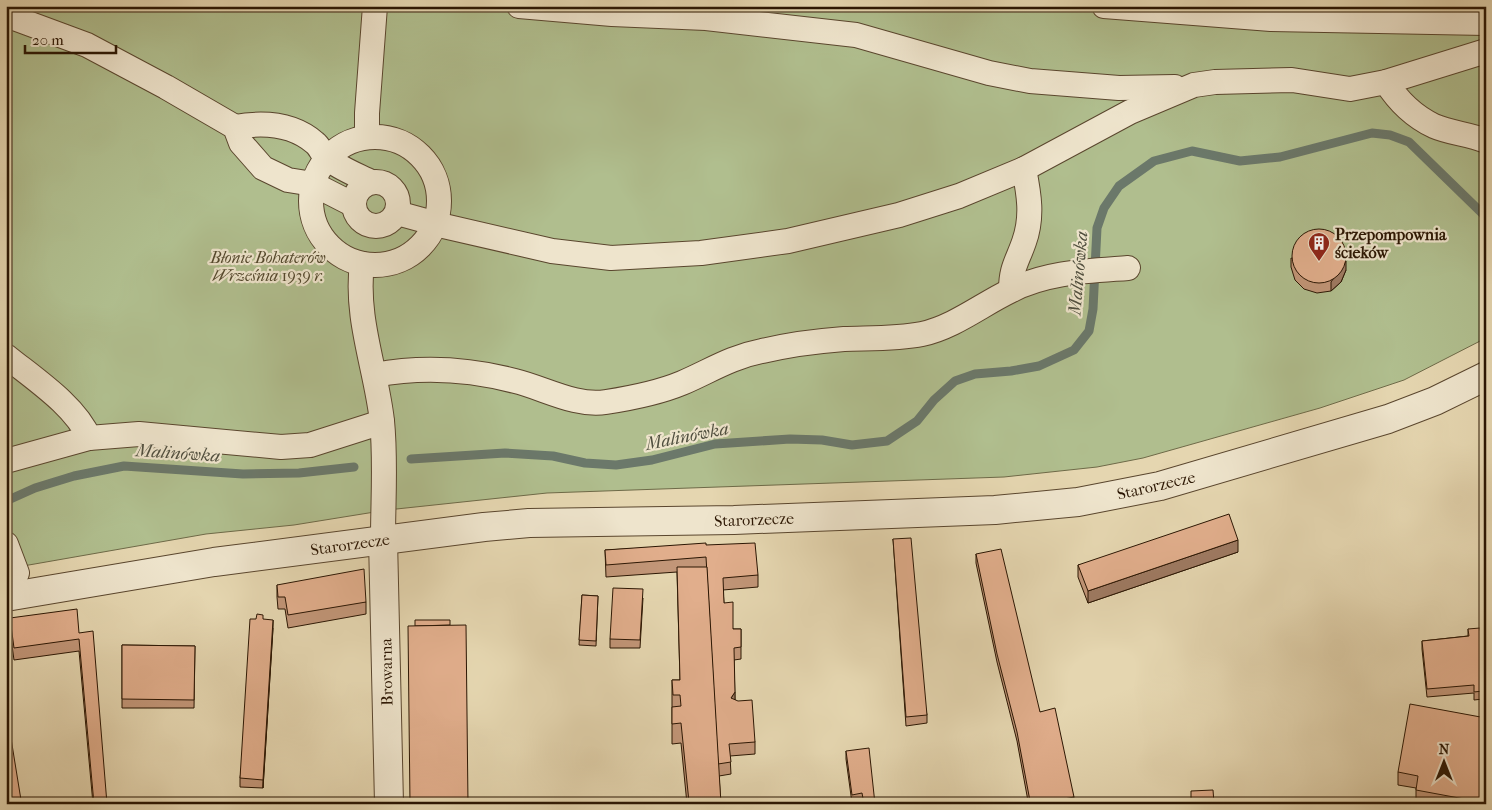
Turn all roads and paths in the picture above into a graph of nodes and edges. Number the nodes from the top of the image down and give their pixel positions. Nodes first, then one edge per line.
1 (375, 6) edge
2 (519, 6) edge
3 (1104, 6) edge
4 (6, 15) edge
5 (1486, 23) edge
6 (1486, 50) edge
7 (1386, 82) junction
8 (1194, 85) junction
9 (235, 127) junction
10 (367, 137) junction
11 (1486, 141) edge
12 (326, 158) junction
13 (1024, 168) junction
14 (371, 182) junction
15 (312, 184) junction
16 (354, 205) junction
17 (397, 213) junction
18 (436, 224) junction
19 (362, 264) junction
20 (1119, 269) dead end
21 (1010, 290) junction
22 (6, 356) edge
23 (375, 375) junction
24 (1486, 376) edge
25 (382, 422) junction
26 (89, 438) junction
27 (6, 461) edge
28 (383, 539) junction
29 (6, 544) edge
30 (11, 585) edge
31 (389, 804) edge

1 - 10 street
2 - 8 street
3 - 5 street
4 - 9 street
6 - 7 street
7 - 8 street
7 - 11 street
8 - 13 street
9 - 12 street
9 - 15 street
10 - 12 street
10 - 18 street
12 - 14 street
12 - 15 street
13 - 18 street
13 - 21 street
14 - 16 street
14 - 17 street
15 - 16 street
15 - 19 street
16 - 17 street
17 - 18 street
18 - 19 street
19 - 23 street
20 - 21 street
21 - 23 street
22 - 26 street
23 - 25 street
24 - 28 street, Starorzecze
25 - 26 street
25 - 28 street
26 - 27 street
28 - 30 street, Starorzecze
28 - 31 street, Browarna
29 - 30 street

